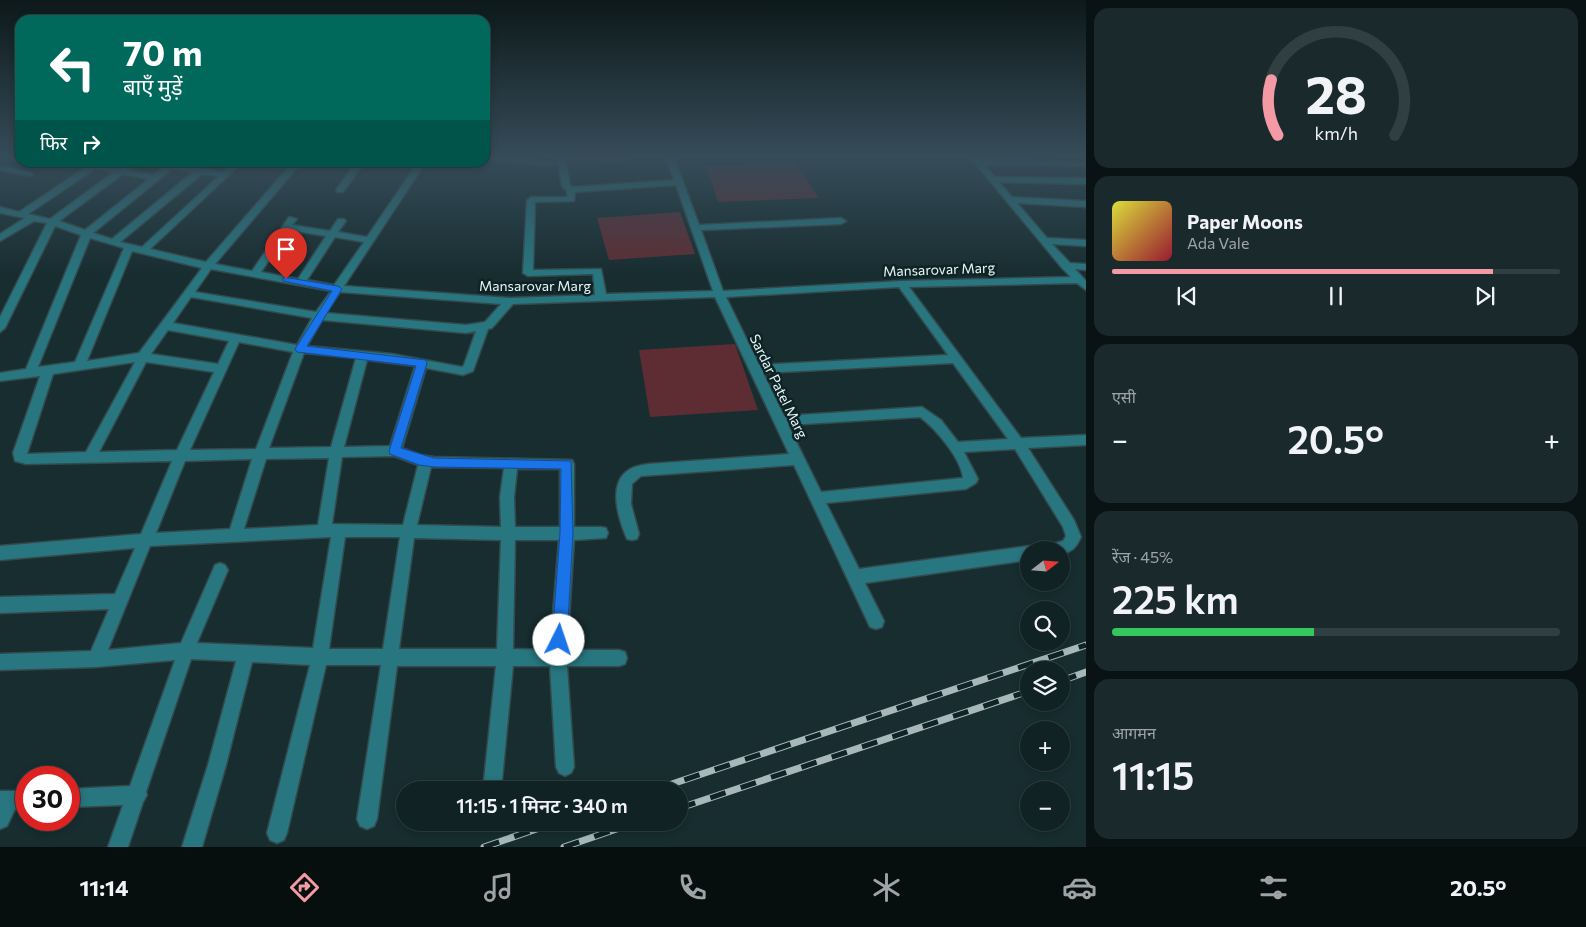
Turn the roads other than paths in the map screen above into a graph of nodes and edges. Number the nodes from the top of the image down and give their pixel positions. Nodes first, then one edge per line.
1 (48, 197) edge
2 (88, 197) edge
3 (132, 197) edge
4 (170, 197) edge
5 (202, 197) edge
6 (268, 197) edge
7 (399, 197) edge
8 (571, 197) edge
9 (684, 197) edge
10 (1008, 197) edge
11 (1011, 200) junction
12 (1086, 204) edge
13 (1, 211) edge
14 (20, 215) junction
15 (32, 218) junction
16 (341, 221) dead end
17 (841, 221) dead end
18 (52, 222) junction
19 (695, 228) junction
20 (87, 233) junction
21 (333, 233) junction
22 (0, 238) edge
23 (369, 240) junction
24 (1044, 241) junction
25 (113, 243) junction
26 (1086, 243) edge
27 (129, 246) junction
28 (144, 250) junction
29 (208, 266) junction
30 (1066, 266) junction
31 (1086, 267) edge
32 (255, 274) junction
33 (301, 282) junction
34 (902, 284) junction
35 (1083, 284) edge
36 (338, 289) junction
37 (190, 294) junction
38 (719, 294) junction
39 (601, 298) junction
40 (510, 301) junction
41 (319, 316) junction
42 (166, 326) junction
43 (483, 326) junction
44 (0, 328) edge
45 (236, 337) junction
46 (300, 349) junction
47 (363, 355) junction
48 (143, 357) junction
49 (957, 359) junction
50 (422, 363) junction
51 (79, 366) junction
52 (755, 369) junction
53 (48, 370) junction
54 (221, 370) junction
55 (30, 373) junction
56 (0, 377) edge
57 (779, 421) junction
58 (1086, 440) edge
59 (1020, 445) junction
60 (955, 447) junction
61 (394, 451) junction
62 (336, 453) junction
63 (260, 455) junction
64 (181, 456) junction
65 (90, 457) junction
66 (798, 460) junction
67 (426, 461) junction
68 (511, 464) junction
69 (816, 498) junction
70 (332, 531) junction
71 (408, 531) junction
72 (567, 533) junction
73 (601, 533) dead end
74 (508, 534) junction
75 (632, 534) dead end
76 (235, 536) junction
77 (146, 540) junction
78 (1070, 543) edge
79 (0, 553) edge
80 (1020, 555) edge
81 (220, 570) dead end
82 (854, 577) junction
83 (120, 601) junction
84 (0, 605) edge
85 (876, 621) dead end
86 (186, 651) junction
87 (246, 654) junction
88 (392, 656) junction
89 (320, 657) junction
90 (96, 658) junction
91 (505, 658) junction
92 (558, 658) junction
93 (619, 658) dead end
94 (0, 662) edge
95 (564, 767) dead end
96 (493, 781) edge
97 (138, 795) junction
98 (80, 798) edge
99 (12, 800) edge
100 (0, 819) edge
101 (367, 819) dead end
102 (277, 833) dead end
103 (118, 847) edge
104 (192, 847) edge

1 - 14 street
2 - 18 street
3 - 20 street
4 - 25 street
5 - 28 street
6 - 29 street
7 - 23 street
8 - 39 street
9 - 19 street, Sardar Patel Marg
10 - 11 street
11 - 12 street
11 - 24 street
13 - 14 street, Mansarovar Marg
14 - 15 street, Mansarovar Marg
15 - 18 street, Mansarovar Marg
15 - 22 street
16 - 21 street
17 - 19 street
18 - 20 street, Mansarovar Marg
18 - 44 street
19 - 38 street, Sardar Patel Marg
20 - 25 street, Mansarovar Marg
20 - 55 street
21 - 23 street
21 - 32 street
21 - 33 street
23 - 36 street
24 - 26 street
24 - 30 street
25 - 27 street, Mansarovar Marg
27 - 28 street, Mansarovar Marg
27 - 51 street
28 - 29 street, Mansarovar Marg
29 - 32 street, Mansarovar Marg
29 - 37 street
30 - 31 street
30 - 35 street
32 - 33 street, Mansarovar Marg
33 - 36 street, Mansarovar Marg
34 - 35 street, Mansarovar Marg
34 - 38 street, Mansarovar Marg
34 - 49 street
36 - 40 street, Mansarovar Marg
36 - 41 street
37 - 41 street
37 - 42 street
38 - 39 street, Mansarovar Marg
38 - 52 street, Sardar Patel Marg
39 - 40 street, Mansarovar Marg
40 - 43 street
41 - 43 street
41 - 46 street
42 - 45 street
42 - 48 street
43 - 50 street
45 - 46 street
45 - 54 street
46 - 47 street
46 - 63 street
47 - 50 street
47 - 62 street
48 - 51 street
48 - 54 street
48 - 65 street
49 - 52 street
49 - 59 street
50 - 61 street
51 - 53 street
52 - 57 street, Sardar Patel Marg
53 - 55 street
53 - 65 street
54 - 64 street
55 - 56 street
57 - 60 street
57 - 66 street, Sardar Patel Marg
58 - 59 street
59 - 60 street
59 - 78 street
60 - 69 street
61 - 62 street
61 - 67 street
62 - 63 street
62 - 70 street
63 - 64 street
63 - 76 street
64 - 65 street
64 - 77 street
66 - 69 street, Sardar Patel Marg
66 - 75 street
67 - 68 street
67 - 71 street
68 - 72 street
68 - 74 street
69 - 82 street, Sardar Patel Marg
70 - 71 street
70 - 76 street
70 - 89 street
71 - 74 street
71 - 88 street
72 - 73 street
72 - 74 street
72 - 92 street
74 - 91 street
76 - 77 street
77 - 79 street
77 - 83 street
80 - 82 street
81 - 86 street
82 - 85 street, Sardar Patel Marg
83 - 84 street
83 - 90 street
86 - 87 street
86 - 90 street
86 - 97 street
87 - 89 street
87 - 104 street
88 - 89 street
88 - 91 street
88 - 101 street
89 - 102 street
90 - 94 street
91 - 92 street
91 - 96 street
92 - 93 street
92 - 95 street
97 - 98 street
97 - 103 street
99 - 100 street

